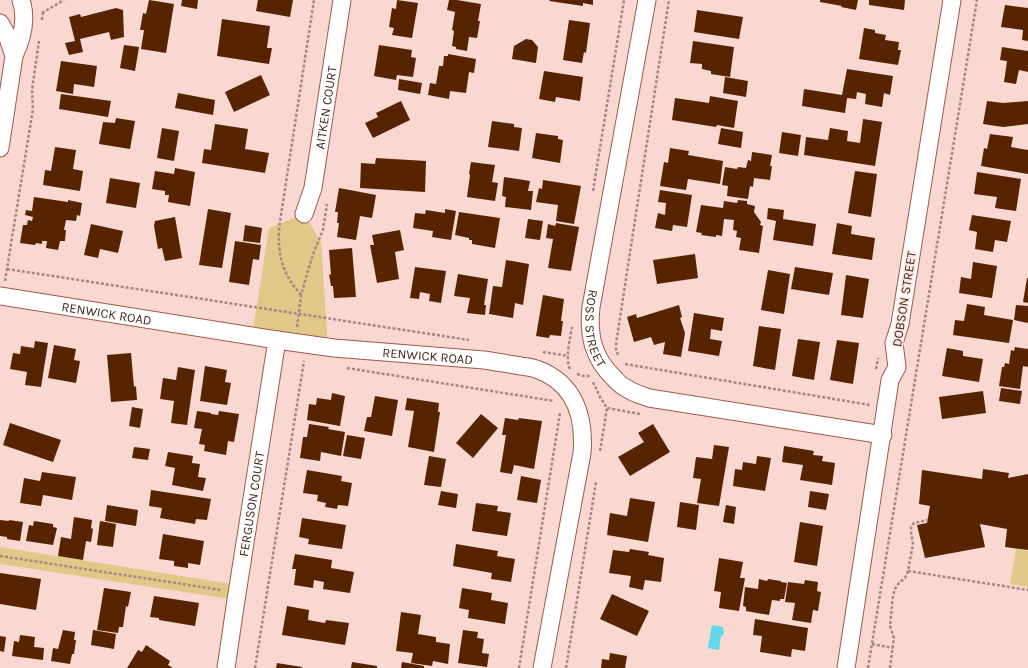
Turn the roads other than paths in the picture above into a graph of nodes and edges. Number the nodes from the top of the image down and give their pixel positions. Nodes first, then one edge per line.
1 (21, 0) edge
2 (342, 0) edge
3 (648, 0) edge
4 (952, 0) edge
5 (0, 23) edge
6 (14, 56) junction
7 (0, 148) edge
8 (304, 214) dead end
9 (2, 292) edge
10 (277, 340) junction
11 (883, 435) junction
12 (226, 668) edge
13 (542, 668) edge
14 (846, 668) edge

1 - 6 street
2 - 8 street, AITKEN COURT
3 - 11 street, ROSS STREET
4 - 11 street, DOBSON STREET
5 - 6 street
6 - 7 street
9 - 10 street, RENWICK ROAD
10 - 12 street, FERGUSON COURT
10 - 13 street, RENWICK ROAD
11 - 14 street, DOBSON STREET

